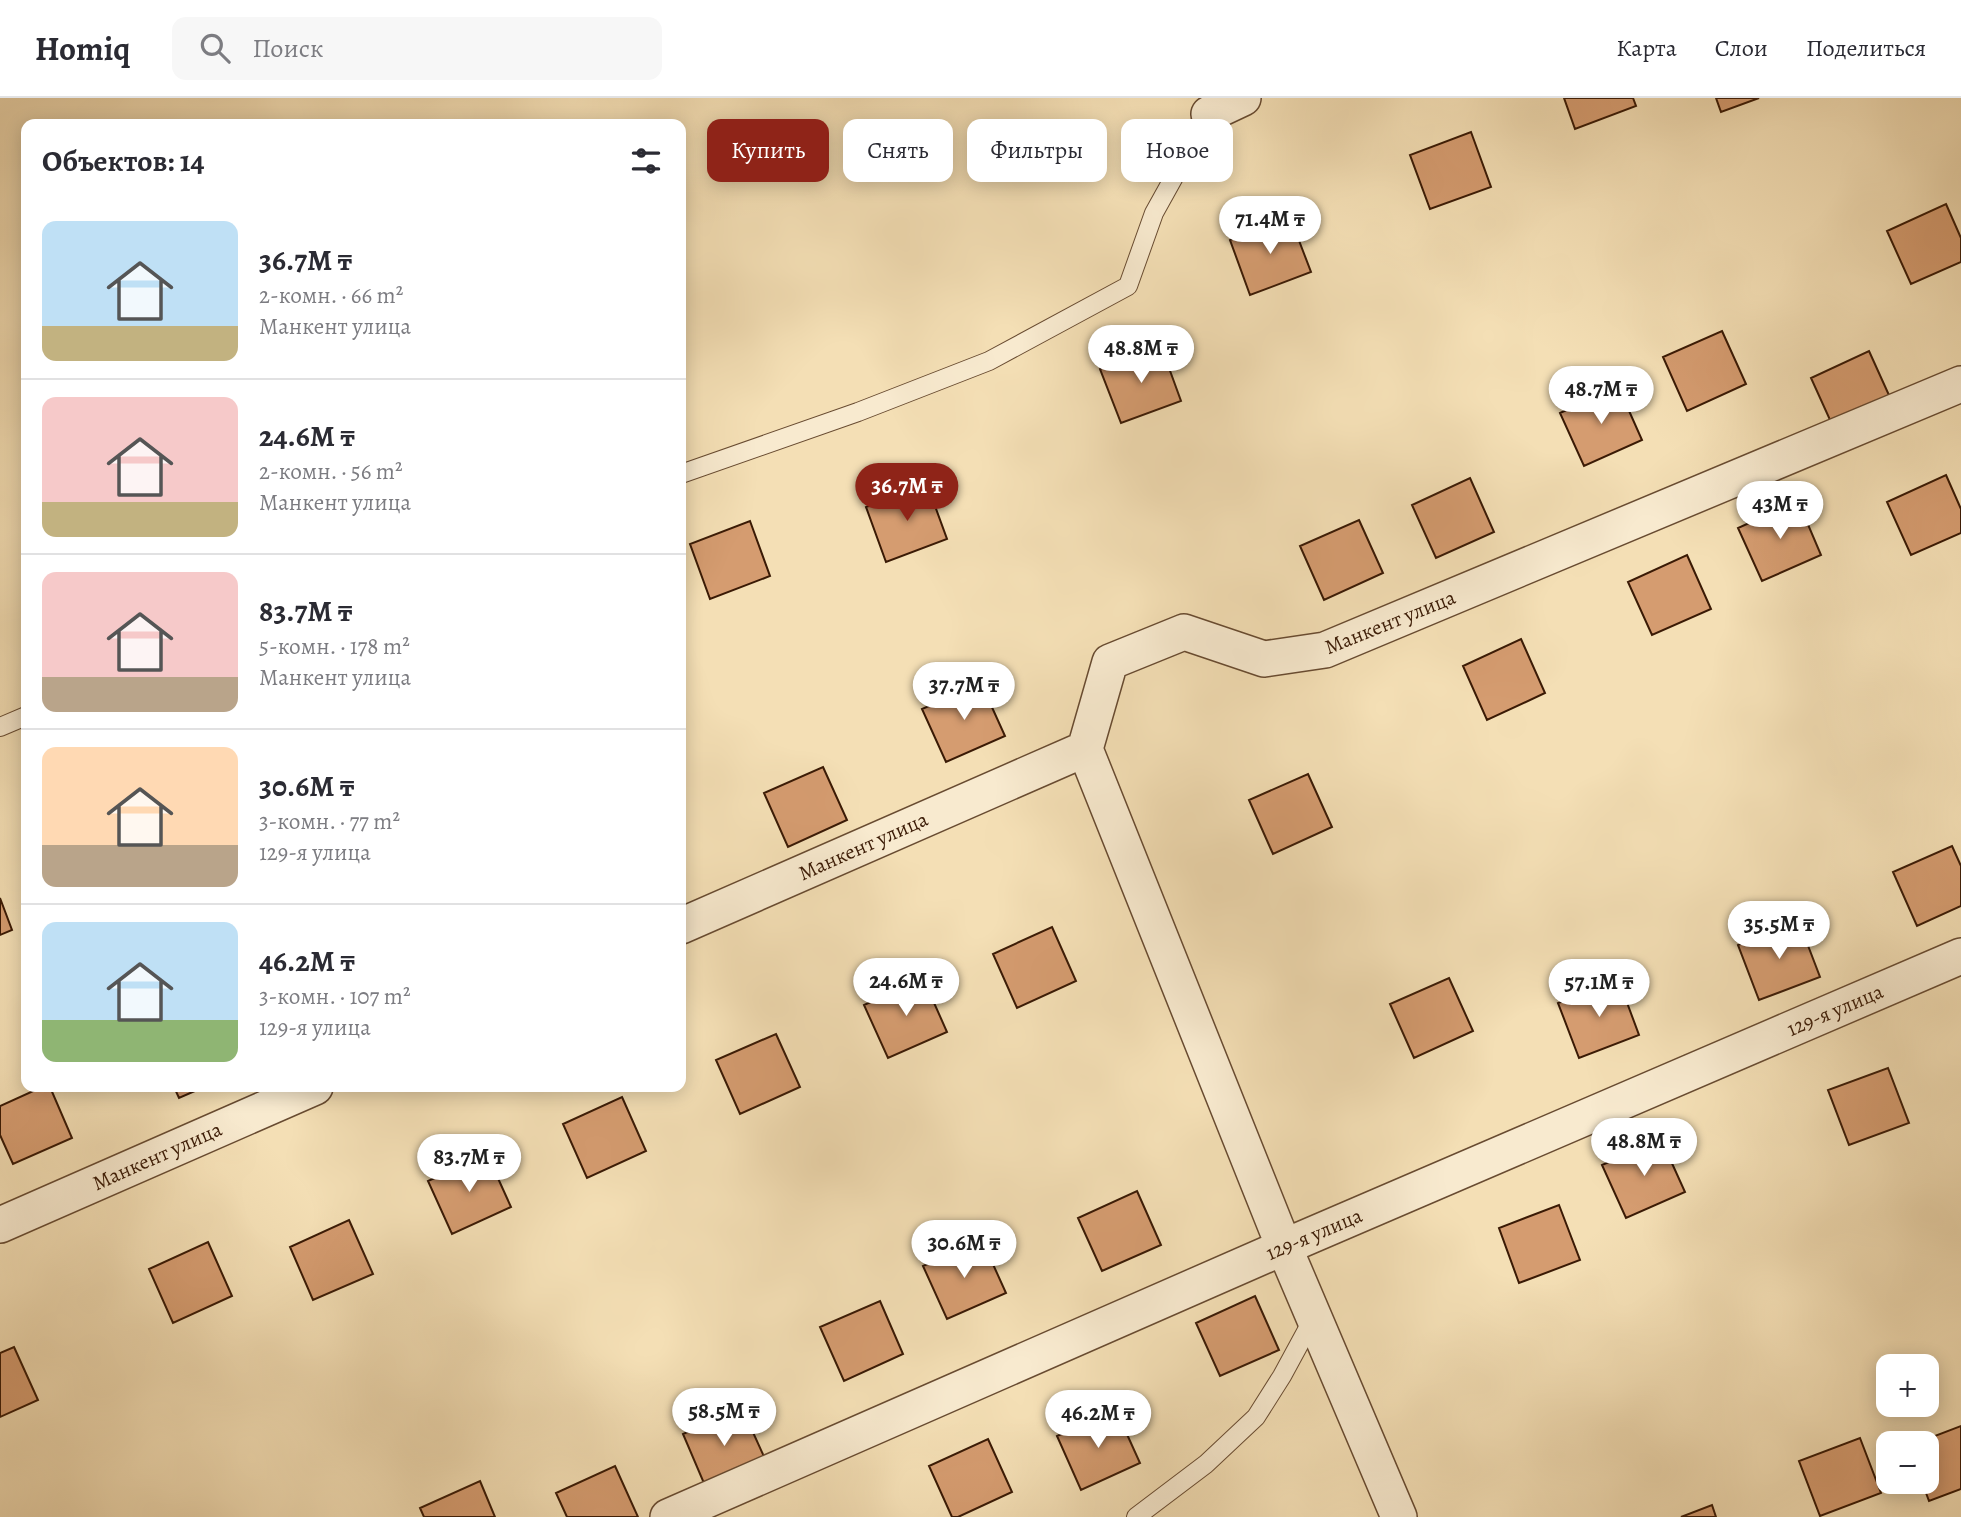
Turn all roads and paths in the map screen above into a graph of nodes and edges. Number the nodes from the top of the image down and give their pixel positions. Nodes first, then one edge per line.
1 (1243, 98) edge
2 (1206, 106) edge
3 (1961, 384) edge
4 (686, 472) edge
5 (21, 718) edge
6 (0, 727) edge
7 (1084, 749) junction
8 (686, 924) edge
9 (1961, 956) edge
10 (304, 1092) edge
11 (0, 1225) edge
12 (1284, 1247) junction
13 (1314, 1317) junction
14 (668, 1517) edge
15 (1136, 1517) edge
16 (1399, 1517) edge

1 - 2 street
2 - 4 lane
3 - 7 street, Манкент улица
5 - 6 lane
7 - 8 street, Манкент улица
7 - 12 street
9 - 12 street, 129-я улица
10 - 11 street, Манкент улица
12 - 13 street
12 - 14 street, 129-я улица
13 - 15 lane
13 - 16 street

